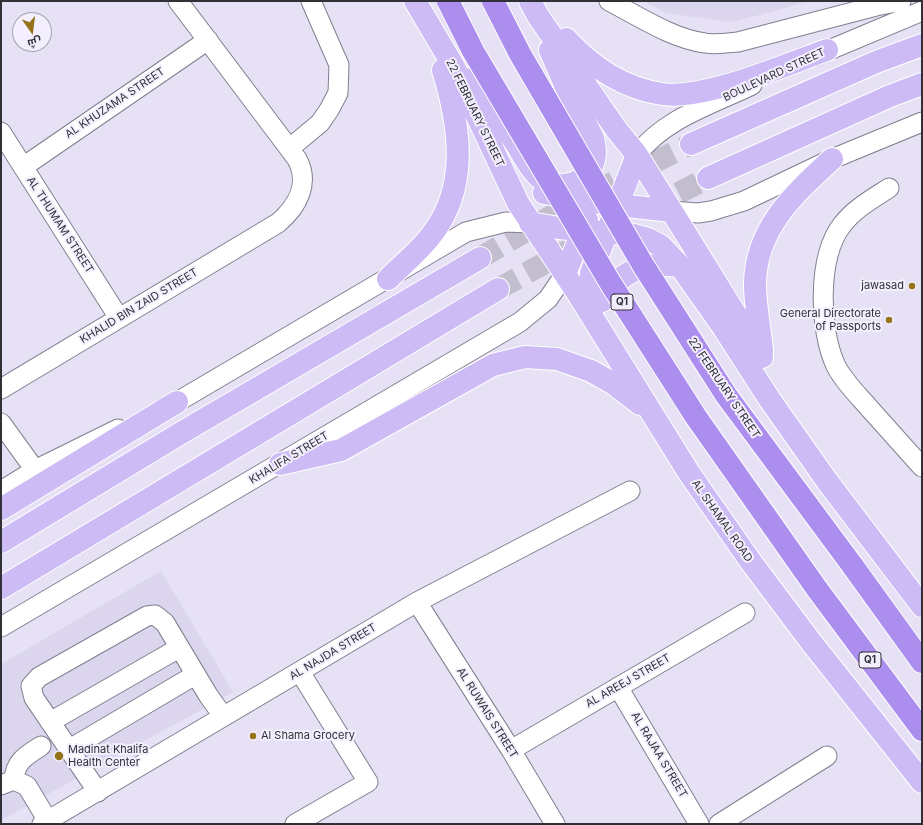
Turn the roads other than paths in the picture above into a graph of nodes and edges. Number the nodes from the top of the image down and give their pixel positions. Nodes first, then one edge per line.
1 (178, 1) edge
2 (311, 1) edge
3 (415, 1) edge
4 (448, 1) edge
5 (493, 1) edge
6 (609, 1) edge
7 (901, 1) edge
8 (875, 3) edge
9 (534, 6) edge
10 (922, 11) edge
11 (433, 34) junction
12 (208, 40) junction
13 (922, 45) edge
14 (827, 50) junction
15 (454, 67) junction
16 (922, 84) edge
17 (922, 122) edge
18 (613, 124) junction
19 (1, 132) edge
20 (691, 144) tunnel mouth
21 (290, 148) junction
22 (637, 155) junction
23 (832, 159) junction
24 (23, 167) junction
25 (505, 175) junction
26 (708, 178) tunnel mouth
27 (889, 188) dead end
28 (593, 202) junction
29 (618, 204) junction
30 (671, 211) junction
31 (530, 223) junction
32 (584, 231) junction
33 (607, 233) junction
34 (480, 258) tunnel mouth
35 (680, 266) junction
36 (565, 274) junction
37 (388, 279) junction
38 (498, 289) tunnel mouth
39 (592, 317) junction
40 (119, 318) junction
41 (762, 356) junction
42 (1, 389) edge
43 (770, 400) junction
44 (177, 402) junction
45 (652, 413) junction
46 (1, 423) edge
47 (280, 464) junction
48 (922, 467) edge
49 (35, 470) junction
50 (1, 491) edge
51 (630, 491) dead end
52 (1, 509) edge
53 (1, 542) edge
54 (1, 588) edge
55 (417, 602) junction
56 (922, 606) edge
57 (745, 613) dead end
58 (1, 627) edge
59 (179, 648) junction
60 (922, 662) edge
61 (300, 672) junction
62 (195, 675) junction
63 (618, 686) junction
64 (222, 716) junction
65 (50, 722) junction
66 (922, 730) edge
67 (41, 746) dead end
68 (68, 750) junction
69 (511, 750) junction
70 (827, 756) dead end
71 (8, 782) edge
72 (922, 782) edge
73 (98, 792) junction
74 (45, 822) edge
75 (295, 824) edge
76 (555, 824) edge
77 (699, 824) edge
78 (719, 824) edge

1 - 12 street
2 - 21 street
3 - 11 main road, 22 FEBRUARY STREET
4 - 66 highway, Q1, bridge
5 - 60 highway, 22 FEBRUARY STREET, bridge
6 - 8 street
7 - 8 street
9 - 14 main road
9 - 15 main road
9 - 18 main road
10 - 14 street, BOULEVARD STREET
11 - 15 main road, 22 FEBRUARY STREET
11 - 37 main road
12 - 21 street
12 - 24 street, AL KHUZAMA STREET
13 - 20 main road
14 - 22 street, BOULEVARD STREET
15 - 25 main road, 22 FEBRUARY STREET
16 - 26 main road
17 - 23 street
18 - 22 main road
18 - 28 main road
19 - 24 street, AL THUMAM STREET
21 - 40 street, KHALID BIN ZAID STREET
22 - 29 main road
22 - 30 main road
23 - 30 street
23 - 41 main road
24 - 40 street, AL THUMAM STREET
25 - 28 main road, 22 FEBRUARY STREET
25 - 31 main road, AL SHAMAL ROAD
27 - 48 street
28 - 29 main road, 22 FEBRUARY STREET
28 - 32 main road
29 - 30 main road, 22 FEBRUARY STREET
29 - 33 main road
30 - 41 main road
31 - 32 main road
31 - 36 main road, AL SHAMAL ROAD
31 - 37 street
32 - 33 main road
32 - 36 main road
33 - 35 main road
33 - 39 main road
34 - 53 main road
35 - 39 main road
35 - 43 main road
36 - 39 main road, AL SHAMAL ROAD
36 - 47 street, KHALIFA STREET
37 - 44 street
38 - 54 main road
39 - 45 main road, AL SHAMAL ROAD
40 - 42 street, KHALID BIN ZAID STREET
41 - 43 main road
43 - 56 main road
44 - 49 street
44 - 52 main road
45 - 47 main road
45 - 72 main road, AL SHAMAL ROAD
46 - 49 street
47 - 58 street, KHALIFA STREET
49 - 50 street
51 - 55 street, AL NAJDA STREET
55 - 61 street, AL NAJDA STREET
55 - 69 street, AL RUWAIS STREET
57 - 63 street, AL AREEJ STREET
59 - 62 street
59 - 65 street
59 - 65 street
61 - 64 street, AL NAJDA STREET
61 - 75 street
62 - 64 street
62 - 68 street
63 - 69 street, AL AREEJ STREET
63 - 77 street, AL RAJAA STREET
64 - 73 street, AL NAJDA STREET
65 - 68 street
67 - 71 street
68 - 73 street
69 - 76 street, AL RUWAIS STREET
70 - 78 street
71 - 74 street
73 - 74 street, AL NAJDA STREET

